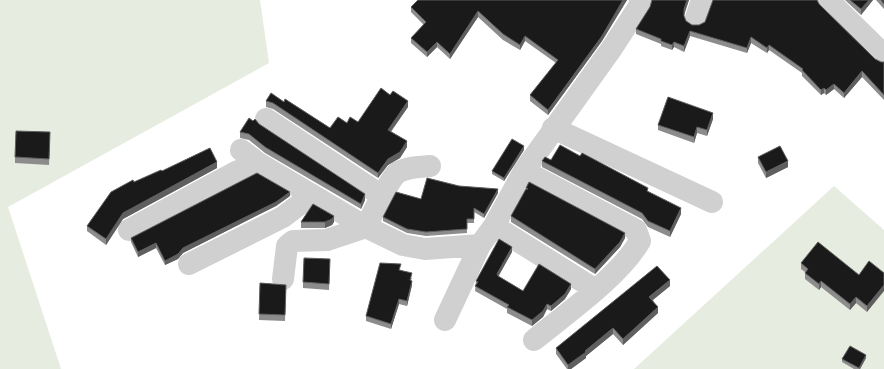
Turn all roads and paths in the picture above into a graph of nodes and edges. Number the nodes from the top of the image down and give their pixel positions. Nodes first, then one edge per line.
1 (641, 0) edge
2 (828, 0) edge
3 (884, 56) edge
4 (266, 120) dead end
5 (553, 128) junction
6 (430, 166) dead end
7 (524, 171) junction
8 (312, 195) junction
9 (382, 196) junction
10 (712, 202) dead end
11 (494, 226) junction
12 (366, 227) junction
13 (129, 230) dead end
14 (480, 244) junction
15 (189, 264) dead end
16 (283, 279) dead end
17 (596, 290) junction
18 (445, 320) dead end
19 (534, 340) dead end

1 - 5 street
2 - 3 street
4 - 9 street
5 - 7 street
5 - 10 street
6 - 9 street
7 - 11 street
7 - 17 street
8 - 12 street
8 - 13 street
8 - 15 street
9 - 12 street
11 - 14 street
11 - 17 street
12 - 14 street
12 - 16 street
14 - 18 street
17 - 19 street

